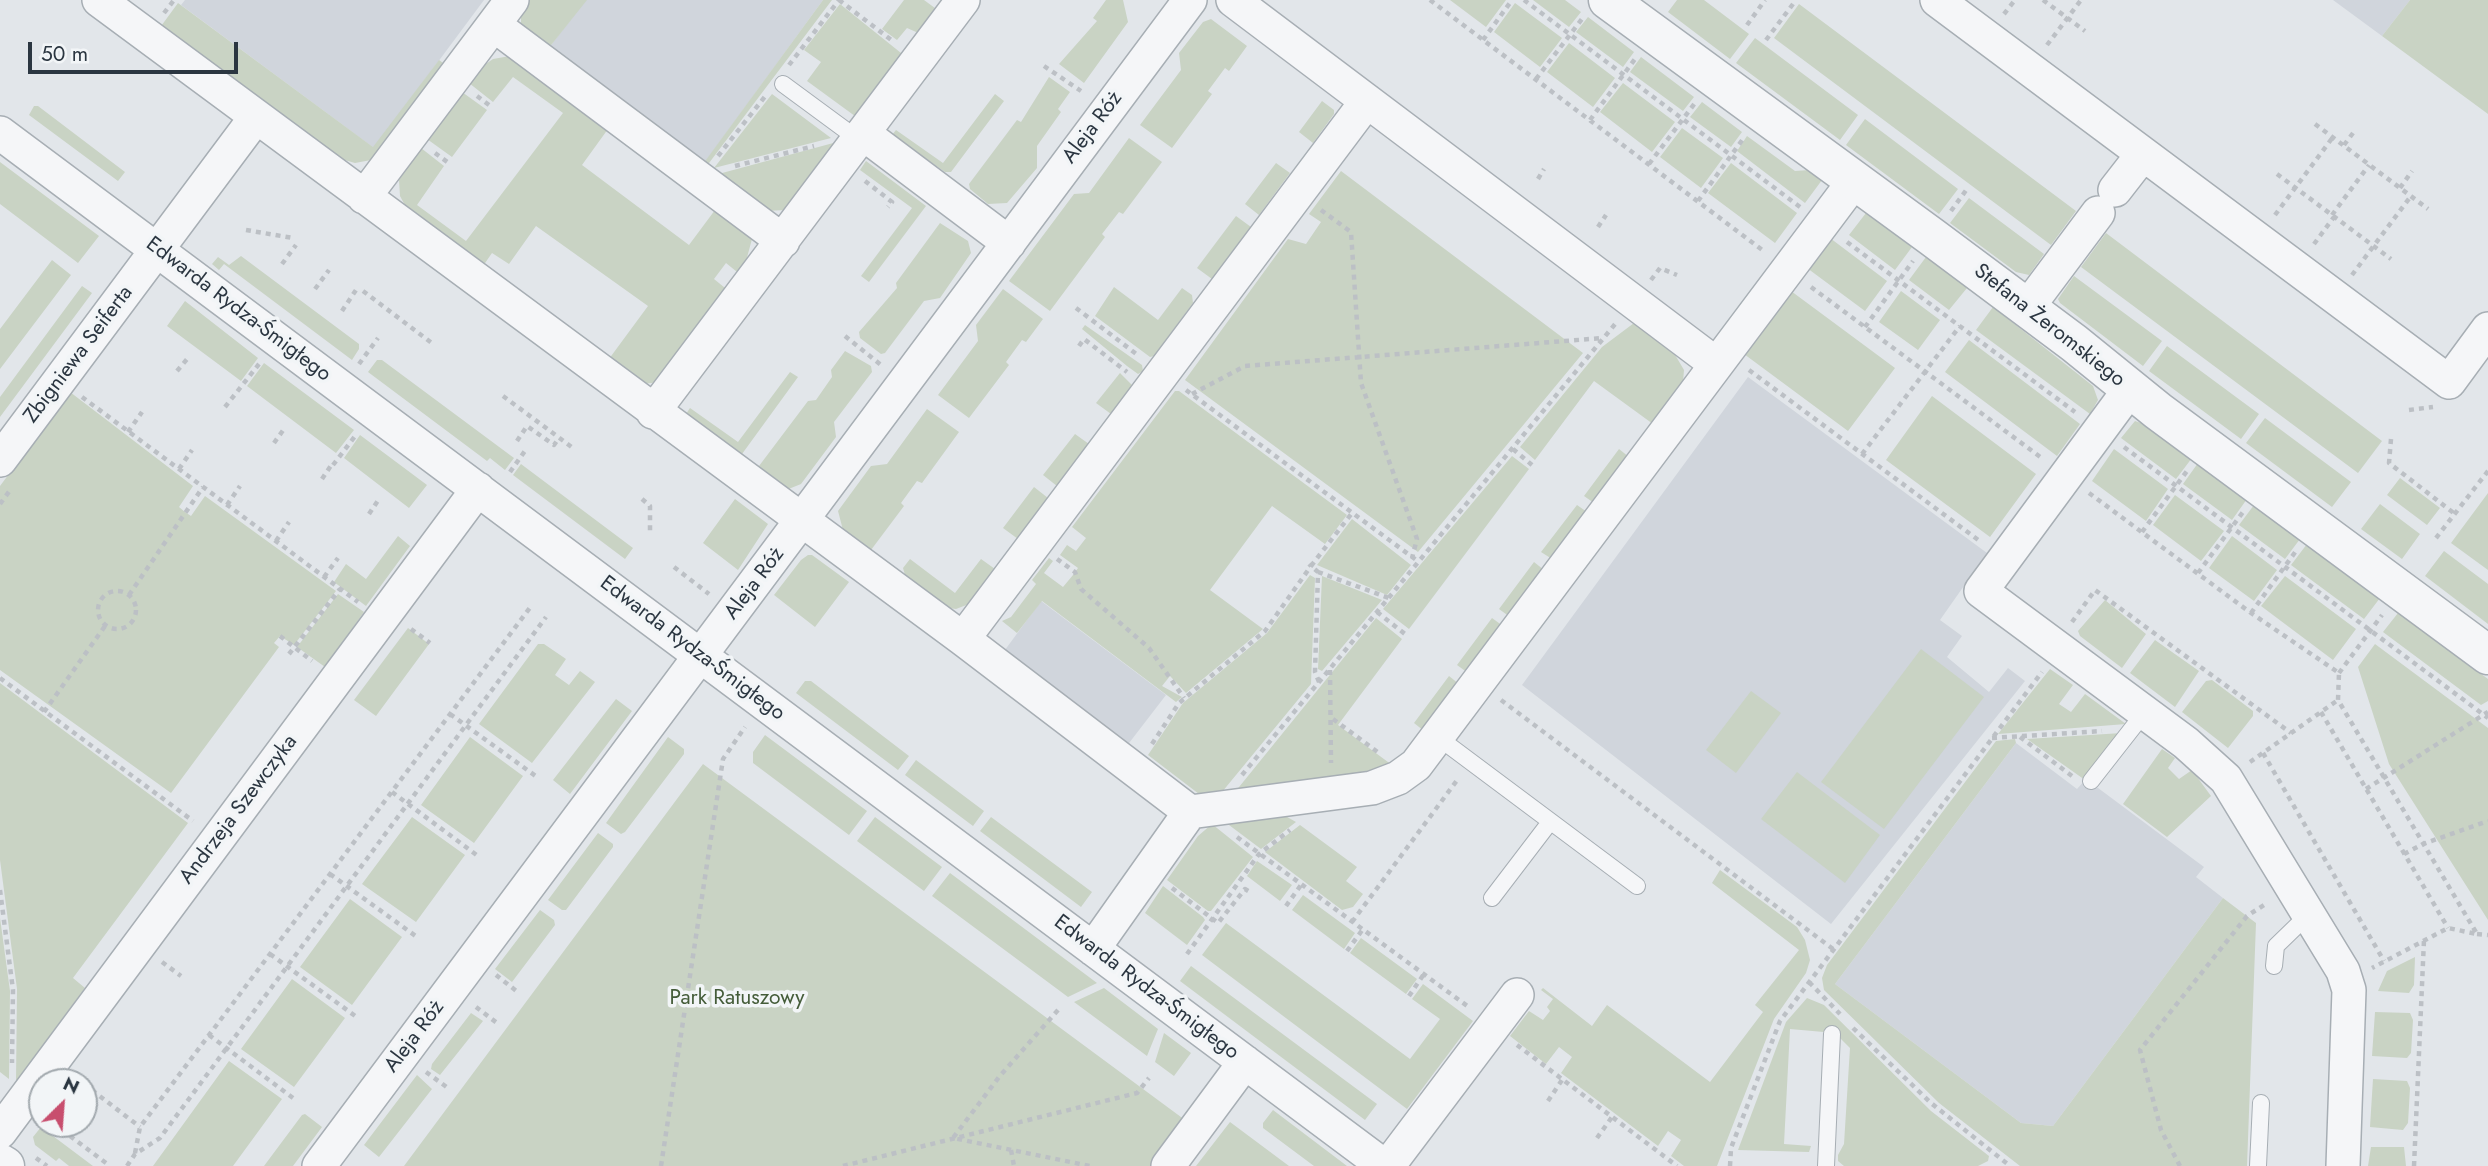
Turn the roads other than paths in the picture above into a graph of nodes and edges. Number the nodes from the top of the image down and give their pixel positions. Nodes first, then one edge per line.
1 (99, 0) edge
2 (963, 0) edge
3 (1189, 0) edge
4 (1233, 0) edge
5 (1937, 0) edge
6 (1596, 8) edge
7 (501, 14) edge
8 (783, 84) dead end
9 (1367, 101) junction
10 (256, 117) junction
11 (0, 133) edge
12 (858, 136) junction
13 (2143, 154) junction
14 (1855, 180) junction
15 (364, 197) junction
16 (783, 241) junction
17 (1009, 243) junction
18 (158, 250) junction
19 (2027, 308) junction
20 (2486, 337) edge
21 (1729, 364) junction
22 (2130, 389) junction
23 (653, 412) junction
24 (0, 460) edge
25 (478, 489) junction
26 (801, 522) junction
27 (963, 639) junction
28 (2488, 655) edge
29 (701, 657) junction
30 (2139, 720) junction
31 (1439, 738) junction
32 (2084, 781) road end
33 (1190, 812) junction
34 (1550, 822) junction
35 (1637, 886) dead end
36 (1492, 898) dead end
37 (2308, 915) junction
38 (1093, 949) junction
39 (2274, 966) dead end
40 (1517, 995) dead end
41 (1832, 1034) dead end
42 (1245, 1062) junction
43 (2261, 1103) dead end
44 (0, 1132) edge
45 (0, 1163) edge
46 (5, 1166) edge
47 (319, 1166) edge
48 (1168, 1166) edge
49 (1386, 1166) edge
50 (1826, 1166) edge
51 (2258, 1166) edge
52 (2343, 1166) edge

1 - 10 street
2 - 12 street
3 - 17 street, Aleja Róż
4 - 9 street
5 - 13 street
6 - 14 street, Stefana Żeromskiego
7 - 15 street
7 - 16 street
8 - 12 lane
9 - 21 street
9 - 27 street
10 - 15 street
10 - 18 street, Zbigniewa Seiferta
11 - 18 street, Edwarda Rydza-Śmigłego
12 - 16 street
12 - 17 street
13 - 19 street
13 - 20 street
14 - 19 street, Stefana Żeromskiego
14 - 21 street
15 - 23 street
16 - 23 street
17 - 26 street, Aleja Róż
18 - 24 street, Zbigniewa Seiferta
18 - 25 street, Edwarda Rydza-Śmigłego
19 - 22 street, Stefana Żeromskiego
21 - 31 street
22 - 28 street, Stefana Żeromskiego
22 - 30 street
23 - 26 street
25 - 29 street, Edwarda Rydza-Śmigłego
25 - 44 street, Andrzeja Szewczyka
26 - 27 street
26 - 29 street, Aleja Róż
27 - 33 street
29 - 38 street, Edwarda Rydza-Śmigłego
29 - 47 street, Aleja Róż
30 - 32 lane
30 - 37 street
31 - 33 street
31 - 34 lane
33 - 38 street
34 - 35 lane
34 - 36 lane
37 - 39 lane
37 - 52 street
38 - 42 street, Edwarda Rydza-Śmigłego
40 - 49 street
41 - 50 lane
42 - 48 street
42 - 49 street, Edwarda Rydza-Śmigłego
43 - 51 lane
45 - 46 street

